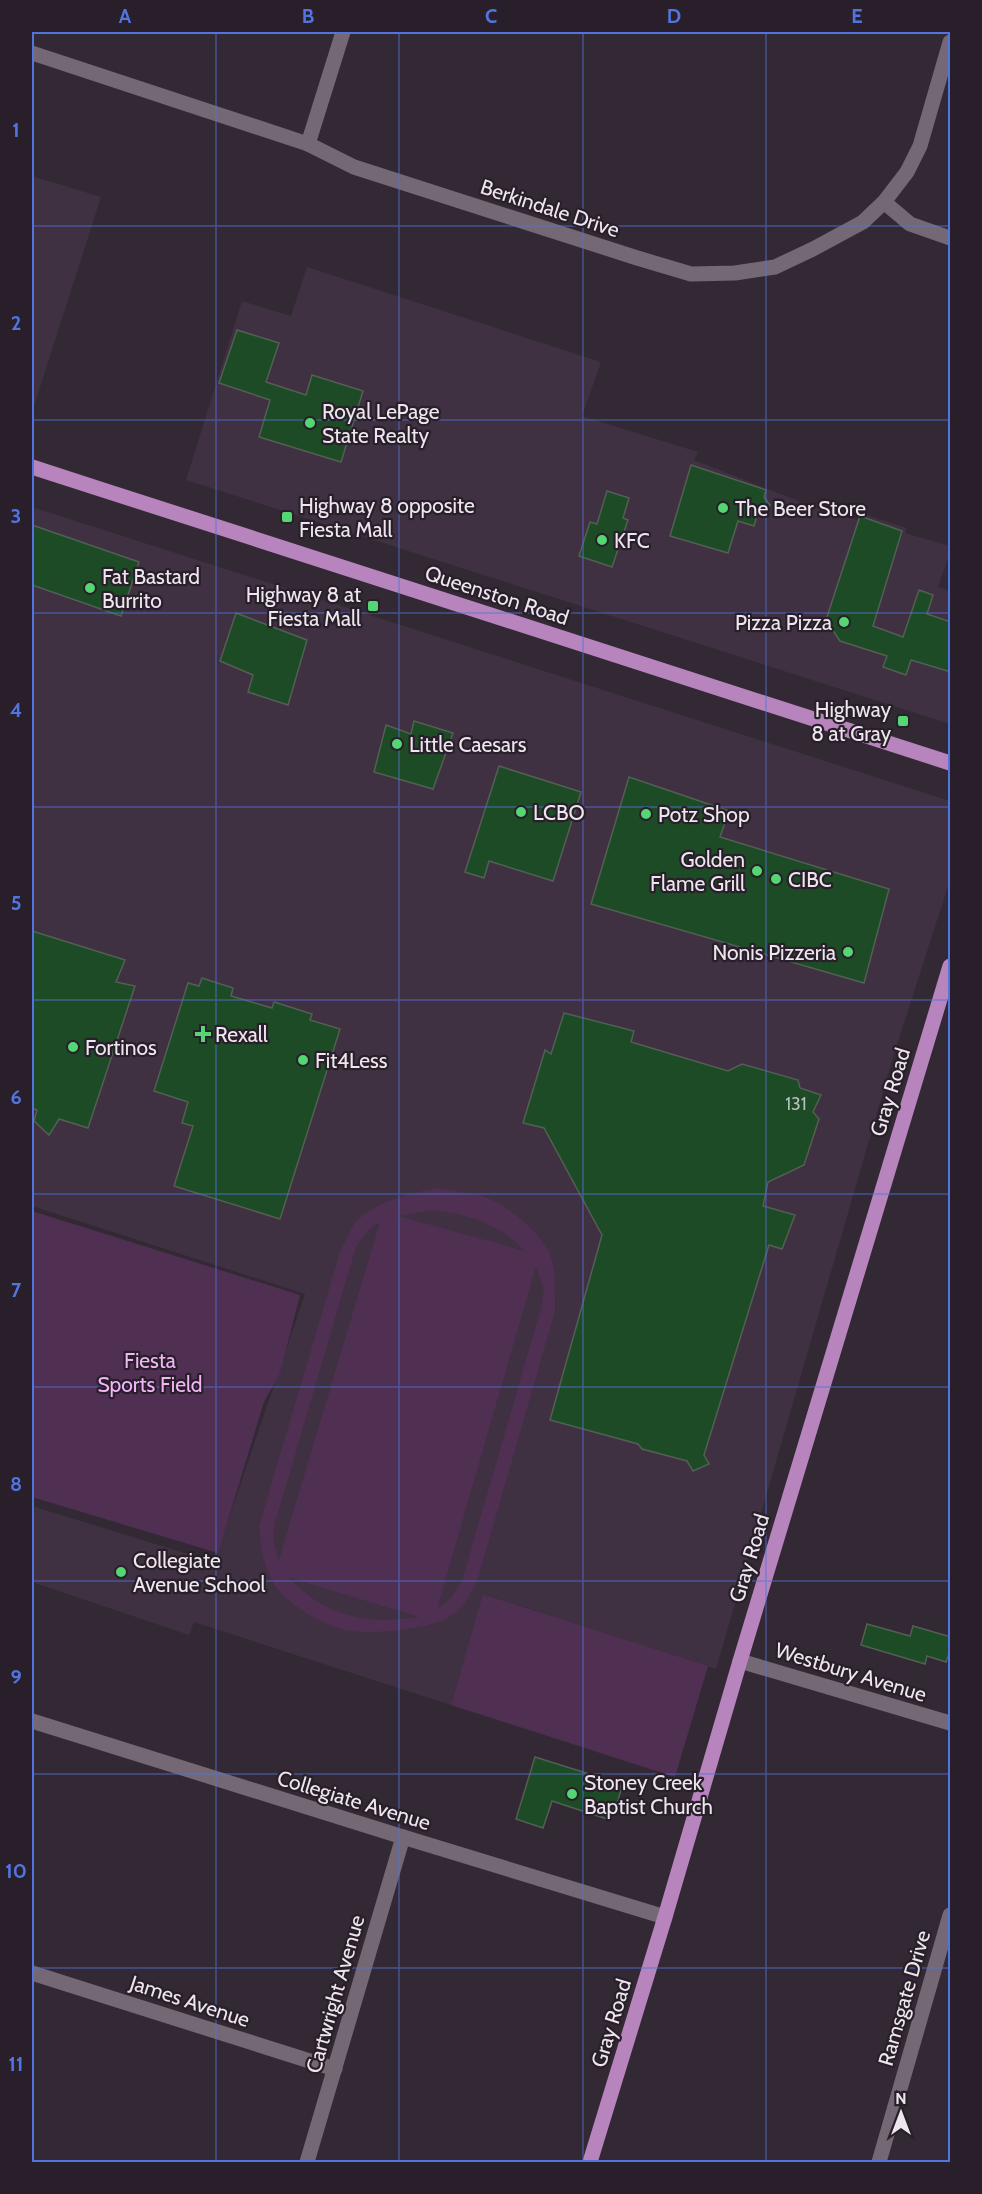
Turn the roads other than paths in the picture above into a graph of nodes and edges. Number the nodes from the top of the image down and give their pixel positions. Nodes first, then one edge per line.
1 (343, 32) edge
2 (951, 42) edge
3 (32, 53) edge
4 (308, 144) junction
5 (884, 202) junction
6 (951, 238) edge
7 (32, 467) edge
8 (951, 763) edge
9 (951, 966) edge
10 (740, 1661) junction
11 (32, 1721) edge
12 (951, 1723) edge
13 (403, 1837) junction
14 (951, 1915) edge
15 (666, 1917) junction
16 (32, 1973) edge
17 (335, 2069) junction
18 (307, 2163) edge
19 (590, 2163) edge
20 (879, 2163) edge

1 - 4 street
2 - 5 street, Berkindale Drive
3 - 4 street, Berkindale Drive
4 - 5 street, Berkindale Drive
5 - 6 street
7 - 8 main road, Queenston Road
9 - 10 main road, Gray Road
10 - 12 street, Westbury Avenue
10 - 15 main road, Gray Road
11 - 13 street, Collegiate Avenue
13 - 15 street, Collegiate Avenue
13 - 17 street, Cartwright Avenue
14 - 20 street, Ramsgate Drive
15 - 19 main road, Gray Road
16 - 17 street, James Avenue
17 - 18 street, Cartwright Avenue

